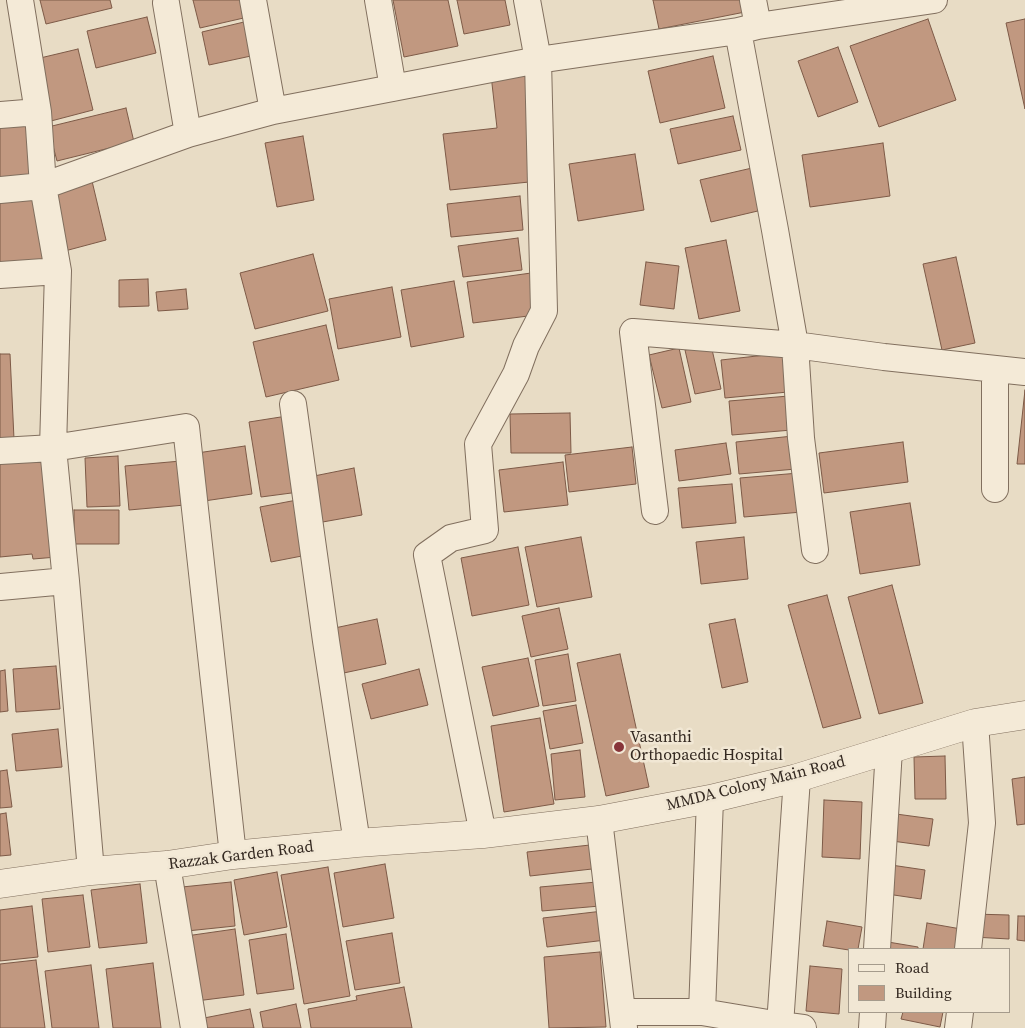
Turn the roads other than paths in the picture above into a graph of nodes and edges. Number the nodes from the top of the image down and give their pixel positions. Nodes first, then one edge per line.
1 (20, 0) edge
2 (253, 0) edge
3 (378, 0) edge
4 (527, 0) edge
5 (753, 0) edge
6 (932, 0) edge
7 (166, 3) dead end
8 (748, 28) junction
9 (538, 60) junction
10 (393, 88) junction
11 (273, 111) junction
12 (38, 112) junction
13 (0, 115) edge
14 (188, 134) junction
15 (43, 186) junction
16 (0, 190) edge
17 (58, 271) junction
18 (0, 275) edge
19 (795, 345) junction
20 (995, 369) junction
21 (1025, 372) edge
22 (293, 404) dead end
23 (53, 448) junction
24 (0, 451) edge
25 (996, 489) dead end
26 (655, 511) dead end
27 (815, 550) dead end
28 (66, 581) junction
29 (0, 587) edge
30 (1025, 716) edge
31 (975, 723) junction
32 (889, 749) junction
33 (797, 778) junction
34 (710, 799) junction
35 (599, 820) junction
36 (483, 834) junction
37 (357, 843) junction
38 (233, 856) junction
39 (167, 865) junction
40 (91, 872) junction
41 (0, 884) edge
42 (876, 948) edge
43 (968, 948) edge
44 (702, 1012) junction
45 (873, 1013) edge
46 (960, 1013) edge
47 (624, 1020) edge
48 (791, 1027) edge
49 (194, 1028) edge
50 (872, 1028) edge
51 (958, 1028) edge

1 - 12 street
2 - 11 street
3 - 10 street
4 - 9 street
5 - 8 street
6 - 8 street
7 - 14 street
8 - 9 street
8 - 19 street
9 - 10 street
9 - 36 street
10 - 11 street
11 - 14 street
12 - 13 street
12 - 15 street
14 - 15 street
15 - 16 street
15 - 17 street
17 - 18 street
17 - 23 street
19 - 20 street
19 - 26 street
19 - 27 street
20 - 21 street
20 - 25 street
22 - 37 street
23 - 24 street
23 - 28 street
23 - 38 street
28 - 29 street
28 - 40 street
30 - 31 street, MMDA Colony Main Road
31 - 32 street, MMDA Colony Main Road
31 - 43 street
32 - 33 street, MMDA Colony Main Road
32 - 42 street
33 - 34 street, MMDA Colony Main Road
33 - 48 street
34 - 35 street, MMDA Colony Main Road
34 - 44 street
35 - 36 street, MMDA Colony Main Road
35 - 47 street
36 - 37 street, Razzak Garden Road
37 - 38 street, Razzak Garden Road
38 - 39 street, Razzak Garden Road
39 - 40 street, Razzak Garden Road
39 - 49 street
40 - 41 street, Razzak Garden Road
44 - 47 street
44 - 48 street
45 - 50 street
46 - 51 street

